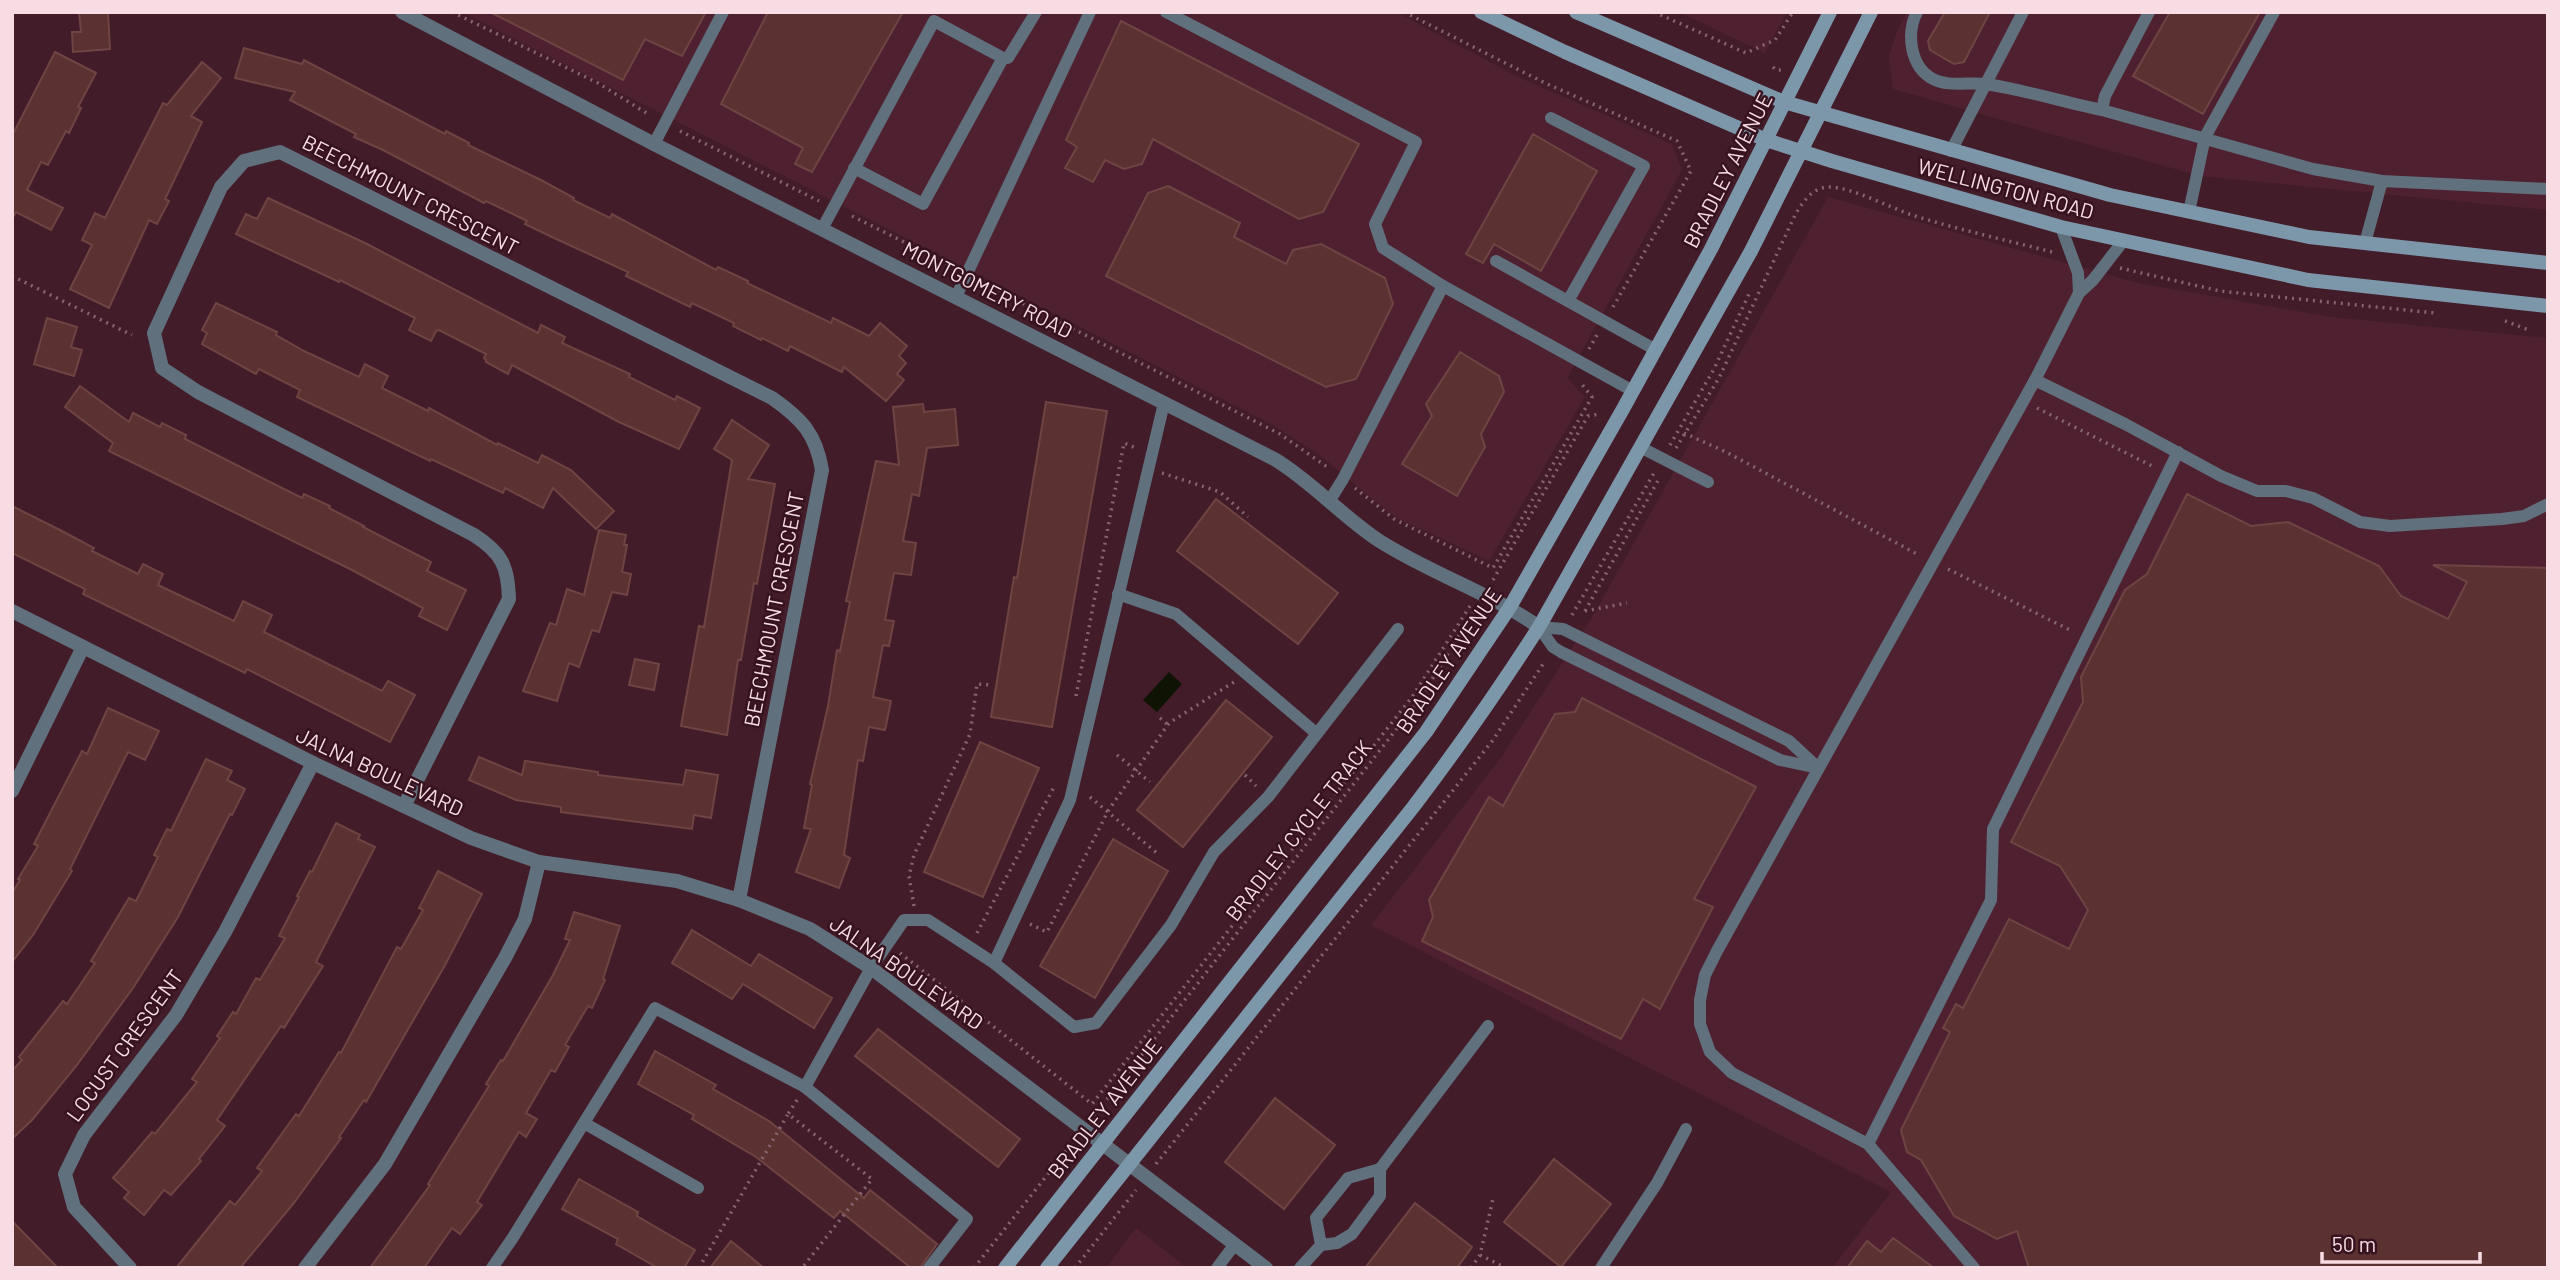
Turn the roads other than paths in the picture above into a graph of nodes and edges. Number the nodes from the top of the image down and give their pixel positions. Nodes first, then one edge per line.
1 (402, 12) edge
2 (723, 12) edge
3 (1036, 12) edge
4 (1090, 12) edge
5 (1166, 12) edge
6 (1481, 12) edge
7 (1576, 12) edge
8 (1830, 12) edge
9 (1871, 12) edge
10 (1917, 12) edge
11 (2023, 12) edge
12 (2149, 12) edge
13 (2274, 12) edge
14 (1003, 58) junction
15 (1986, 84) junction
16 (1784, 102) junction
17 (2102, 110) junction
18 (1820, 114) junction
19 (1550, 118) dead end
20 (2205, 137) junction
21 (1766, 140) junction
22 (654, 144) junction
23 (1951, 151) junction
24 (1801, 152) junction
25 (854, 168) junction
26 (2382, 181) junction
27 (2548, 189) edge
28 (2189, 212) junction
29 (2062, 227) junction
30 (822, 229) junction
31 (2124, 240) junction
32 (2365, 243) junction
33 (1496, 261) dead end
34 (2548, 263) edge
35 (1443, 286) junction
36 (2079, 293) junction
37 (956, 297) junction
38 (1568, 301) junction
39 (2548, 306) edge
40 (1656, 350) junction
41 (2035, 380) junction
42 (1633, 391) junction
43 (1164, 403) junction
44 (1640, 447) junction
45 (2178, 452) junction
46 (1708, 482) dead end
47 (1330, 500) junction
48 (2548, 504) edge
49 (1118, 594) junction
50 (1510, 607) junction
51 (12, 611) edge
52 (1539, 628) junction
53 (1398, 629) dead end
54 (83, 647) junction
55 (1316, 733) junction
56 (313, 763) junction
57 (1818, 768) junction
58 (12, 791) edge
59 (404, 806) junction
60 (539, 862) junction
61 (739, 900) junction
62 (994, 963) junction
63 (871, 968) junction
64 (1488, 1026) dead end
65 (805, 1087) junction
66 (584, 1123) junction
67 (1686, 1129) dead end
68 (1103, 1143) junction
69 (1868, 1144) junction
70 (1130, 1163) junction
71 (1380, 1169) junction
72 (698, 1188) dead end
73 (1235, 1244) junction
74 (1321, 1245) junction
75 (130, 1268) edge
76 (305, 1268) edge
77 (492, 1268) edge
78 (929, 1268) edge
79 (1005, 1268) edge
80 (1047, 1268) edge
81 (1217, 1268) edge
82 (1265, 1268) edge
83 (1300, 1268) edge
84 (1601, 1268) edge
85 (1974, 1268) edge

1 - 22 street, MONTGOMERY ROAD
2 - 22 lane
3 - 14 lane
4 - 37 lane
5 - 35 lane
6 - 21 main road, WELLINGTON ROAD
7 - 16 main road, WELLINGTON ROAD
8 - 16 main road, BRADLEY AVENUE
9 - 18 main road
10 - 15 lane
11 - 15 lane
12 - 17 lane
13 - 20 lane
14 - 25 lane
14 - 25 lane
15 - 17 lane
15 - 23 lane
16 - 18 main road, WELLINGTON ROAD
16 - 21 main road, BRADLEY AVENUE
17 - 20 lane
18 - 23 main road, WELLINGTON ROAD
18 - 24 main road
19 - 38 lane
20 - 26 lane
20 - 28 lane
21 - 24 main road, WELLINGTON ROAD
21 - 40 main road, BRADLEY AVENUE
22 - 30 street, MONTGOMERY ROAD
23 - 28 main road, WELLINGTON ROAD
24 - 29 main road, WELLINGTON ROAD
24 - 44 main road
25 - 30 lane
26 - 27 lane
26 - 32 lane
28 - 32 main road, WELLINGTON ROAD
29 - 31 main road, WELLINGTON ROAD
29 - 36 lane
30 - 37 street, MONTGOMERY ROAD
31 - 36 lane
31 - 39 main road, WELLINGTON ROAD
32 - 34 main road, WELLINGTON ROAD
33 - 38 lane
35 - 42 lane
35 - 47 lane
36 - 41 lane
37 - 43 street, MONTGOMERY ROAD
38 - 40 lane
40 - 42 main road, BRADLEY AVENUE
41 - 45 lane
41 - 57 lane
42 - 50 main road, BRADLEY AVENUE
43 - 47 street, MONTGOMERY ROAD
43 - 49 lane
44 - 46 lane
44 - 52 main road
45 - 48 lane
45 - 69 lane
47 - 50 street, MONTGOMERY ROAD
49 - 55 lane
49 - 62 lane
50 - 52 street, MONTGOMERY ROAD
50 - 68 main road, BRADLEY AVENUE
51 - 54 street, JALNA BOULEVARD
52 - 57 lane
52 - 57 lane
52 - 70 main road
53 - 55 lane
54 - 56 street, JALNA BOULEVARD
54 - 58 street
55 - 62 lane
56 - 59 street, JALNA BOULEVARD
56 - 75 street, LOCUST CRESCENT
57 - 69 lane
59 - 60 street, JALNA BOULEVARD
59 - 61 street, BEECHMOUNT CRESCENT
60 - 61 street, JALNA BOULEVARD
60 - 76 street
61 - 63 street, JALNA BOULEVARD
62 - 63 lane
63 - 65 lane
63 - 68 street, JALNA BOULEVARD
64 - 71 lane
65 - 66 lane
65 - 78 lane
66 - 72 lane
66 - 77 lane
67 - 84 lane
68 - 70 street, JALNA BOULEVARD
68 - 79 main road, BRADLEY AVENUE
69 - 85 lane
70 - 73 street, JALNA BOULEVARD
70 - 80 main road
71 - 74 lane
71 - 74 lane
73 - 81 lane
73 - 82 street, JALNA BOULEVARD
74 - 83 lane

